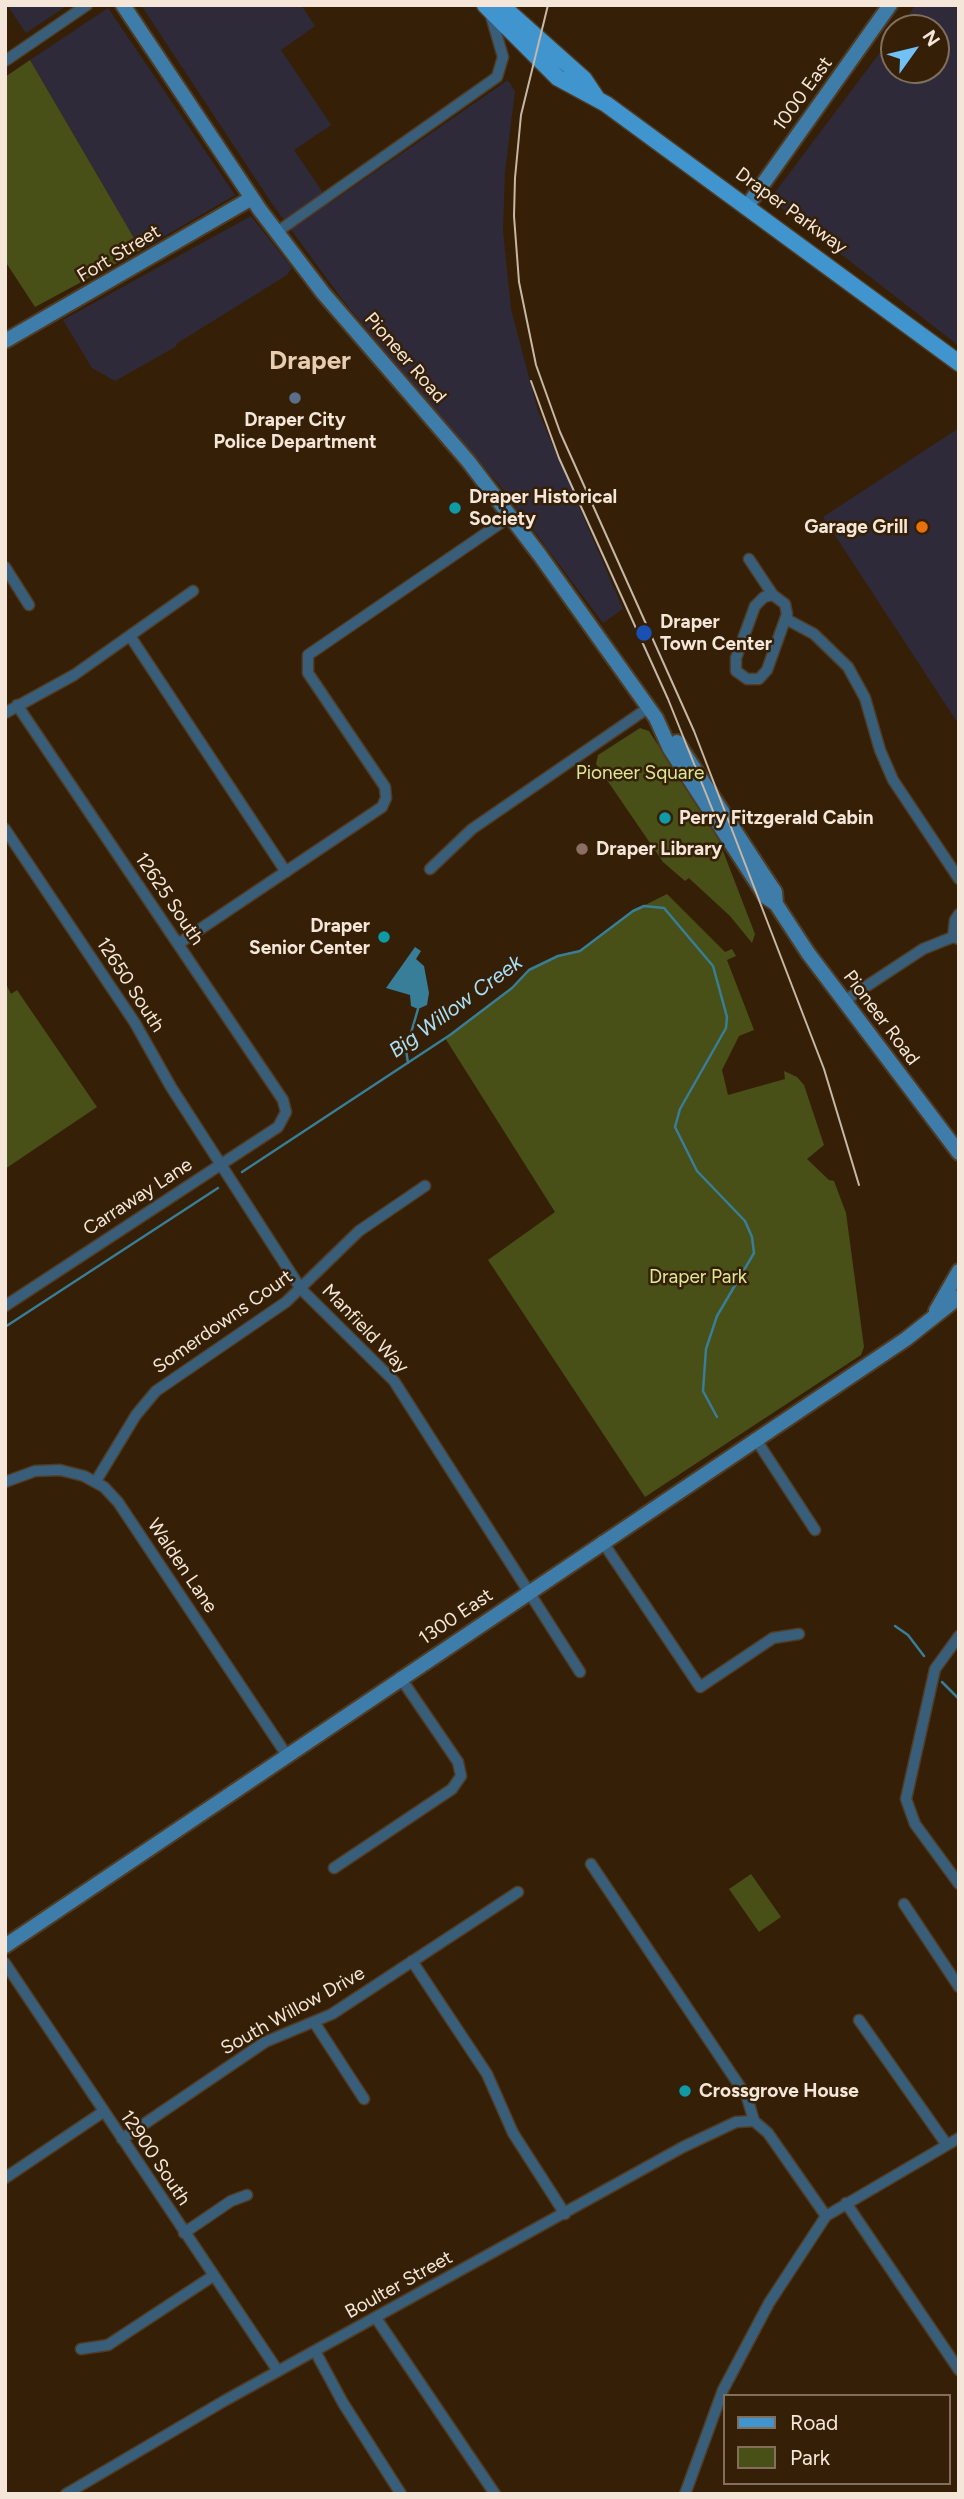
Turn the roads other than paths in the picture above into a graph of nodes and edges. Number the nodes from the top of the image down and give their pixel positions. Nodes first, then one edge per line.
1 (87, 5) edge
2 (123, 5) edge
3 (890, 5) edge
4 (492, 7) edge
5 (5, 61) edge
6 (252, 198) junction
7 (748, 205) junction
8 (277, 232) junction
9 (5, 341) edge
10 (959, 363) edge
11 (510, 516) junction
12 (749, 558) dead end
13 (5, 567) edge
14 (193, 591) dead end
15 (774, 595) junction
16 (29, 605) dead end
17 (786, 620) junction
18 (130, 636) junction
19 (17, 705) junction
20 (648, 708) junction
21 (5, 713) edge
22 (5, 829) edge
23 (430, 869) dead end
24 (286, 872) junction
25 (959, 879) edge
26 (959, 914) edge
27 (956, 938) edge
28 (178, 944) junction
29 (844, 1001) junction
30 (286, 1116) joint
31 (959, 1153) edge
32 (219, 1165) junction
33 (425, 1186) dead end
34 (959, 1271) edge
35 (301, 1289) junction
36 (959, 1297) edge
37 (5, 1306) edge
38 (930, 1321) junction
39 (755, 1438) junction
40 (96, 1481) junction
41 (5, 1482) edge
42 (816, 1530) dead end
43 (602, 1541) junction
44 (528, 1592) junction
45 (799, 1634) dead end
46 (959, 1636) edge
47 (580, 1672) dead end
48 (400, 1677) junction
49 (286, 1754) junction
50 (591, 1864) dead end
51 (334, 1868) dead end
52 (959, 1884) edge
53 (518, 1892) dead end
54 (904, 1904) dead end
55 (5, 1946) edge
56 (412, 1961) junction
57 (5, 1964) edge
58 (959, 1987) edge
59 (859, 2020) dead end
60 (314, 2022) junction
61 (364, 2099) dead end
62 (103, 2112) junction
63 (754, 2121) junction
64 (122, 2138) junction
65 (959, 2138) edge
66 (947, 2145) junction
67 (5, 2178) edge
68 (247, 2195) dead end
69 (846, 2203) junction
70 (565, 2214) junction
71 (826, 2216) junction
72 (184, 2233) junction
73 (213, 2276) junction
74 (376, 2318) junction
75 (81, 2349) dead end
76 (315, 2351) junction
77 (959, 2370) edge
78 (278, 2371) junction
79 (80, 2490) edge
80 (66, 2494) edge
81 (401, 2494) edge
82 (495, 2494) edge
83 (685, 2494) edge

1 - 5 street
2 - 6 street, Pioneer Road
3 - 7 street, 1000 East
4 - 7 main road, Draper Parkway
4 - 8 street
6 - 8 street, Pioneer Road
6 - 9 street, Fort Street
7 - 10 main road, Draper Parkway
8 - 11 street, Pioneer Road
11 - 20 street, Pioneer Road
11 - 24 street
12 - 15 street
13 - 16 street
14 - 18 street
15 - 17 street
15 - 17 street
17 - 25 street
18 - 19 street
18 - 24 street
19 - 21 street
19 - 28 street, 12625 South
20 - 23 street
20 - 29 street, Pioneer Road
22 - 32 street, 12650 South
24 - 28 street
26 - 27 street
27 - 29 street
28 - 30 street, 12625 South
29 - 31 street, Pioneer Road
30 - 32 street, Carraway Lane
32 - 35 street, Manfield Way
32 - 37 street, Carraway Lane
33 - 35 street, Somerdowns Court
34 - 38 street, 1300 East
35 - 40 street, Somerdowns Court
35 - 44 street, Manfield Way
36 - 38 street, 1300 East
38 - 39 street, 1300 East
39 - 42 street
39 - 43 street, 1300 East
40 - 41 street, Walden Lane
40 - 49 street, Walden Lane
43 - 44 street, 1300 East
43 - 45 street
44 - 47 street, Manfield Way
44 - 48 street, 1300 East
46 - 52 street
48 - 49 street, 1300 East
48 - 51 street
49 - 55 street, 1300 East
50 - 63 street
53 - 56 street, South Willow Drive
54 - 58 street
56 - 60 street, South Willow Drive
56 - 70 street
57 - 62 street, 12900 South
59 - 66 street
60 - 61 street
60 - 64 street, South Willow Drive
62 - 64 street, 12900 South
62 - 67 street
63 - 70 street, Boulter Street
63 - 71 street
64 - 72 street, 12900 South
65 - 66 street
66 - 69 street
68 - 72 street
69 - 71 street
69 - 77 street
70 - 74 street, Boulter Street
71 - 83 street
72 - 73 street, 12900 South
73 - 75 street
73 - 78 street, 12900 South
74 - 76 street, Boulter Street
74 - 82 street
76 - 78 street, Boulter Street
76 - 81 street
78 - 79 street, Boulter Street
79 - 80 street, Boulter Street

